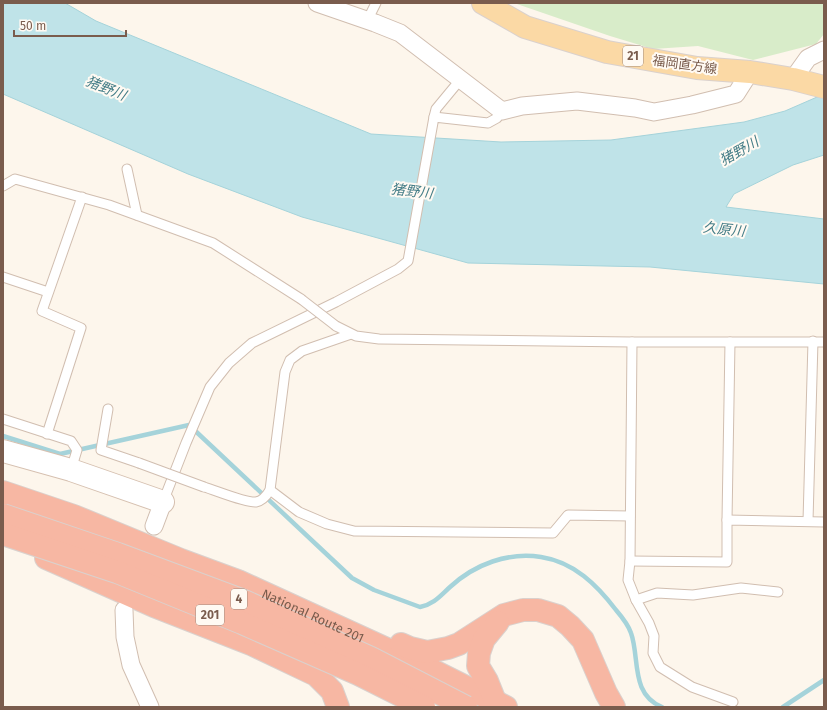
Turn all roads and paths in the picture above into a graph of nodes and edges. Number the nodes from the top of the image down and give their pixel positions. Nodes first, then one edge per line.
1 (317, 3) edge
2 (376, 3) edge
3 (483, 3) edge
4 (368, 20) junction
5 (824, 50) edge
6 (750, 72) junction
7 (793, 79) junction
8 (460, 80) junction
9 (824, 87) edge
10 (502, 111) junction
11 (433, 121) junction
12 (127, 169) dead end
13 (3, 186) edge
14 (82, 197) junction
15 (137, 215) junction
16 (3, 277) edge
17 (48, 292) junction
18 (351, 334) junction
19 (813, 341) junction
20 (632, 342) junction
21 (730, 342) junction
22 (824, 342) edge
23 (108, 409) dead end
24 (3, 419) edge
25 (47, 434) junction
26 (3, 451) edge
27 (70, 470) junction
28 (270, 490) junction
29 (3, 492) edge
30 (163, 502) junction
31 (3, 515) edge
32 (630, 516) junction
33 (727, 520) junction
34 (808, 521) junction
35 (824, 522) edge
36 (154, 526) dead end
37 (3, 534) edge
38 (3, 544) edge
39 (46, 558) junction
40 (630, 561) junction
41 (238, 581) junction
42 (778, 592) dead end
43 (636, 600) junction
44 (124, 610) dead end
45 (504, 615) junction
46 (733, 702) dead end
47 (501, 704) edge
48 (150, 707) edge
49 (338, 707) edge
50 (408, 707) edge
51 (424, 707) edge
52 (466, 707) edge
53 (614, 707) edge

1 - 4 street
2 - 4 lane
3 - 6 main road, 福岡直方線 / 21
4 - 8 street
5 - 7 street
6 - 7 main road, 福岡直方線 / 21
6 - 10 street
7 - 9 main road, 福岡直方線 / 21
8 - 10 street
8 - 11 lane
10 - 11 lane
11 - 30 lane
12 - 15 lane
13 - 14 lane
14 - 15 lane
14 - 17 lane
15 - 18 lane, bridge
16 - 17 lane
17 - 25 lane
18 - 20 lane
18 - 28 lane
19 - 21 lane
19 - 22 lane
19 - 34 lane
20 - 21 lane
20 - 32 lane
21 - 33 lane
23 - 28 lane, bridge
24 - 25 lane
25 - 27 lane
26 - 27 street
27 - 30 street
28 - 32 lane
29 - 41 highway, National Route 201
30 - 36 street
31 - 52 highway, 4, bridge
32 - 40 lane
33 - 34 lane
33 - 40 lane
34 - 35 lane
37 - 51 highway, bridge
38 - 39 highway, 201
39 - 49 highway
39 - 50 highway, 201
40 - 43 lane
41 - 45 highway
41 - 47 highway, National Route 201
42 - 43 lane
43 - 46 lane
44 - 48 street
45 - 47 highway
45 - 53 highway

